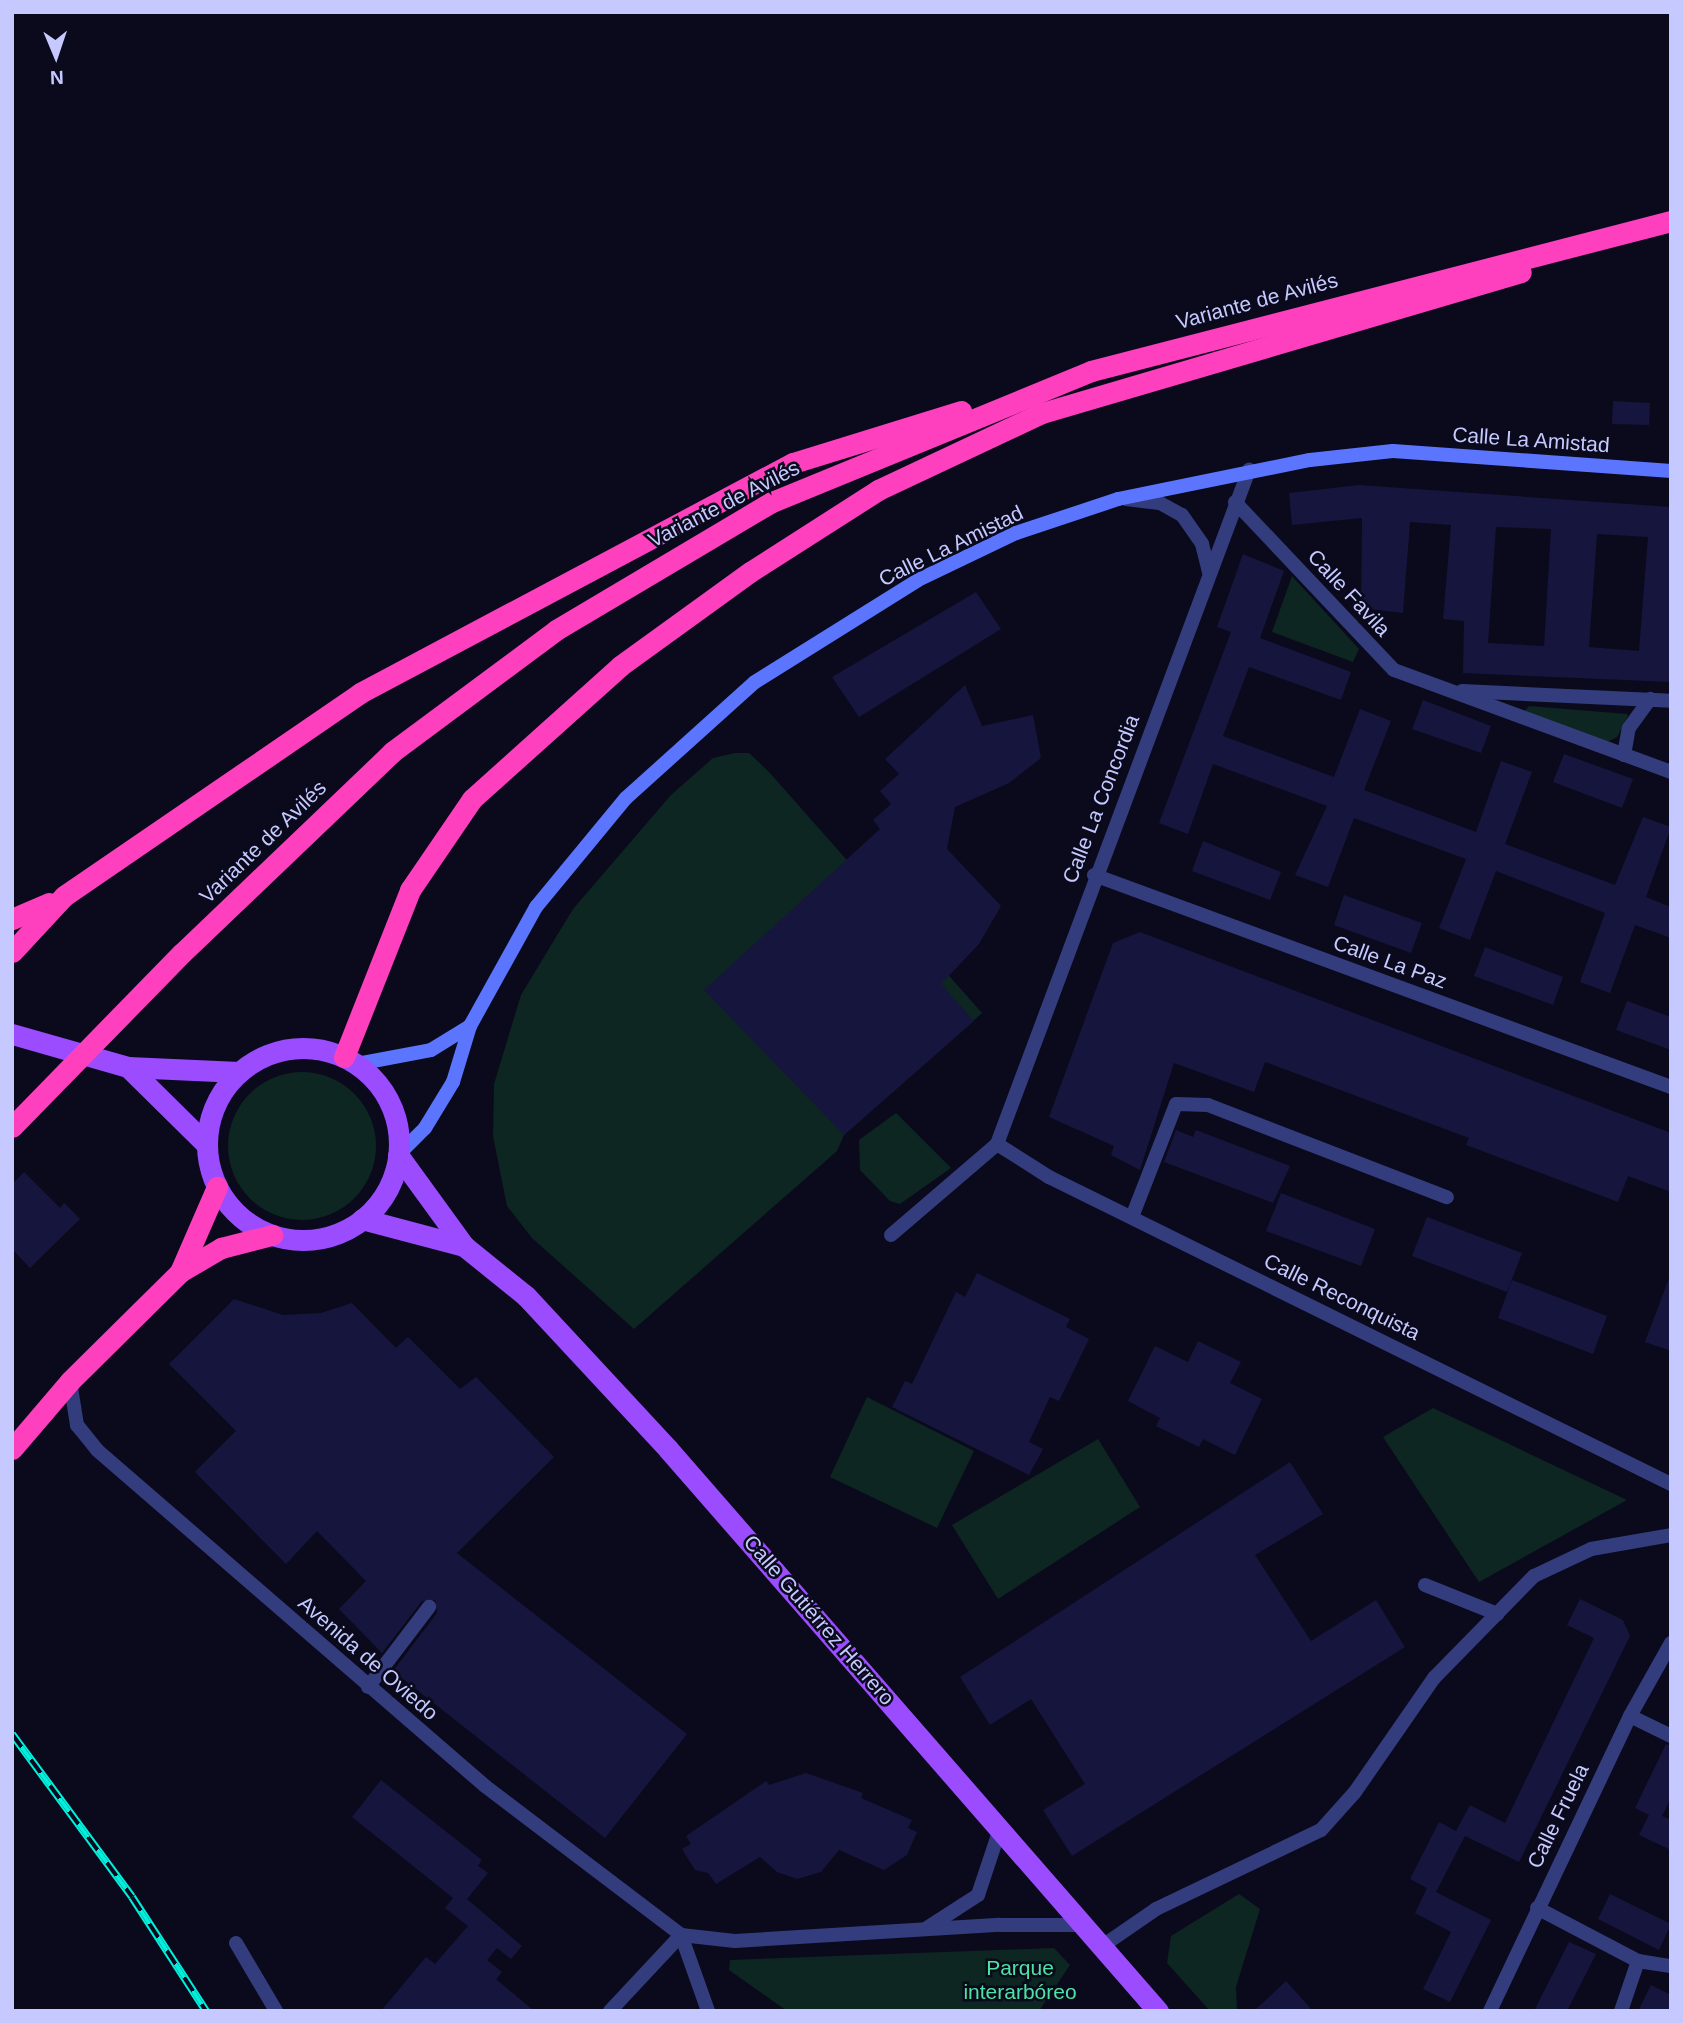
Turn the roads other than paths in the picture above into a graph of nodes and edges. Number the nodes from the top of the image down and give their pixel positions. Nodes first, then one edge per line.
1 (1668, 222) edge
2 (1091, 371) junction
3 (1249, 470) junction
4 (1671, 471) edge
5 (1118, 499) junction
6 (1235, 502) junction
7 (1209, 572) junction
8 (1449, 690) junction
9 (1650, 699) junction
10 (1671, 701) edge
11 (1624, 755) junction
12 (1671, 772) edge
13 (1094, 875) junction
14 (64, 897) junction
15 (12, 919) edge
16 (12, 952) edge
17 (470, 1026) junction
18 (12, 1034) edge
19 (351, 1061) junction
20 (128, 1067) junction
21 (239, 1072) junction
22 (1671, 1087) edge
23 (12, 1127) edge
24 (206, 1144) junction
25 (997, 1144) junction
26 (398, 1155) junction
27 (217, 1187) junction
28 (1447, 1197) dead end
29 (1132, 1217) junction
30 (362, 1219) junction
31 (272, 1235) junction
32 (891, 1235) dead end
33 (464, 1246) junction
34 (180, 1272) junction
35 (70, 1381) junction
36 (12, 1450) edge
37 (1671, 1484) edge
38 (1671, 1535) edge
39 (1425, 1585) dead end
40 (429, 1607) dead end
41 (1497, 1614) junction
42 (1671, 1643) edge
43 (368, 1687) junction
44 (1630, 1716) junction
45 (1671, 1735) edge
46 (999, 1832) junction
47 (1538, 1908) junction
48 (1082, 1925) junction
49 (923, 1930) junction
50 (681, 1935) junction
51 (236, 1943) dead end
52 (1101, 1947) junction
53 (1638, 1961) junction
54 (1671, 1966) edge
55 (276, 2011) edge
56 (610, 2011) edge
57 (708, 2011) edge
58 (1158, 2011) edge
59 (1489, 2011) edge
60 (1621, 2011) edge

1 - 2 highway, Variante de Avilés
1 - 19 highway
2 - 14 highway
2 - 23 highway, Variante de Avilés, bridge
3 - 4 main road, Calle La Amistad
3 - 5 main road, Calle La Amistad
3 - 6 street, Calle La Concordia
5 - 7 street
5 - 17 main road, Calle La Amistad
6 - 7 street, Calle La Concordia
6 - 8 street, Calle Favila
7 - 13 street, Calle La Concordia
8 - 9 street, Calle Favila
8 - 11 street, Calle Favila
9 - 10 street, Calle Favila
9 - 11 street
11 - 12 street, Calle Favila
13 - 22 street, Calle La Paz
13 - 25 street, Calle La Concordia
14 - 15 highway
14 - 16 highway
17 - 19 main road, Calle La Amistad
17 - 26 main road, Calle La Amistad
18 - 20 main road
19 - 21 main road
19 - 26 main road
20 - 21 main road
20 - 24 main road
21 - 24 main road
24 - 27 main road
25 - 29 street, Calle Reconquista
25 - 32 street
26 - 30 main road
26 - 33 main road
27 - 31 main road
27 - 34 highway
28 - 29 street
29 - 37 street, Calle Reconquista
30 - 31 main road
30 - 33 main road
31 - 34 highway
33 - 46 main road, Calle Gutiérrez Herrero
34 - 35 highway
35 - 36 highway
35 - 43 street, Avenida de Oviedo
38 - 41 street
39 - 41 street
40 - 43 street
41 - 52 street
42 - 44 street, Calle Fruela
43 - 50 street, Avenida de Oviedo
44 - 45 street
44 - 47 street, Calle Fruela
46 - 48 main road, Calle Gutiérrez Herrero
46 - 49 street, Avenida de Oviedo
47 - 53 street
47 - 59 street, Calle Fruela
48 - 49 street, Avenida de Oviedo
48 - 52 main road, Calle Gutiérrez Herrero
49 - 50 street, Avenida de Oviedo
50 - 56 street
50 - 57 street
51 - 55 street
52 - 58 main road, Calle Gutiérrez Herrero
53 - 54 street
53 - 60 street

